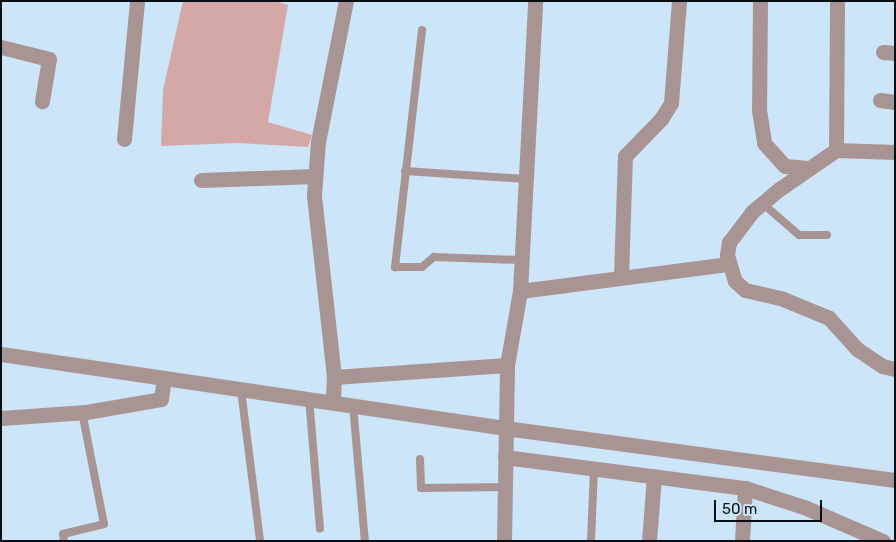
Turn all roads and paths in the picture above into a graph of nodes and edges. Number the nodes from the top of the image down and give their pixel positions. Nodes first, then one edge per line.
1 (137, 1) edge
2 (346, 1) edge
3 (535, 1) edge
4 (679, 1) edge
5 (760, 1) edge
6 (837, 1) edge
7 (422, 30) dead end
8 (1, 47) edge
9 (42, 101) dead end
10 (124, 139) dead end
11 (836, 150) junction
12 (895, 152) edge
13 (810, 168) junction
14 (404, 171) junction
15 (315, 176) junction
16 (526, 179) junction
17 (201, 180) dead end
18 (762, 204) junction
19 (827, 235) dead end
20 (521, 260) junction
21 (728, 264) junction
22 (621, 276) junction
23 (520, 291) junction
24 (1, 354) edge
25 (508, 365) junction
26 (895, 369) edge
27 (334, 377) junction
28 (164, 378) junction
29 (241, 390) junction
30 (309, 398) junction
31 (333, 402) junction
32 (354, 405) junction
33 (82, 412) junction
34 (1, 418) edge
35 (505, 428) junction
36 (505, 457) junction
37 (420, 459) dead end
38 (594, 469) junction
39 (654, 476) junction
40 (895, 480) edge
41 (505, 487) junction
42 (745, 488) junction
43 (320, 529) dead end
44 (874, 539) edge
45 (64, 541) edge
46 (260, 541) edge
47 (365, 541) edge
48 (504, 541) edge
49 (591, 541) edge
50 (649, 541) edge
51 (742, 541) edge

1 - 10 street
2 - 15 street
3 - 16 street
4 - 22 street
5 - 13 street
6 - 11 street
7 - 14 lane
8 - 9 street
11 - 12 street
11 - 13 street
13 - 18 street
14 - 16 lane
14 - 20 lane
15 - 17 street
15 - 27 street
16 - 20 street
18 - 19 lane
18 - 21 street
20 - 23 street
21 - 22 street
21 - 26 street
22 - 23 street
23 - 25 street
24 - 28 street
25 - 27 street
25 - 35 street
27 - 31 street
28 - 29 street
28 - 33 street
29 - 30 street
29 - 46 lane
30 - 31 street
30 - 43 lane
31 - 32 street
32 - 35 street
32 - 47 lane
33 - 34 street
33 - 45 lane
35 - 36 street
35 - 40 street
36 - 38 street
36 - 41 street
37 - 41 lane
38 - 39 street
38 - 49 lane
39 - 42 street
39 - 50 street
41 - 48 street
42 - 44 street
42 - 51 street

